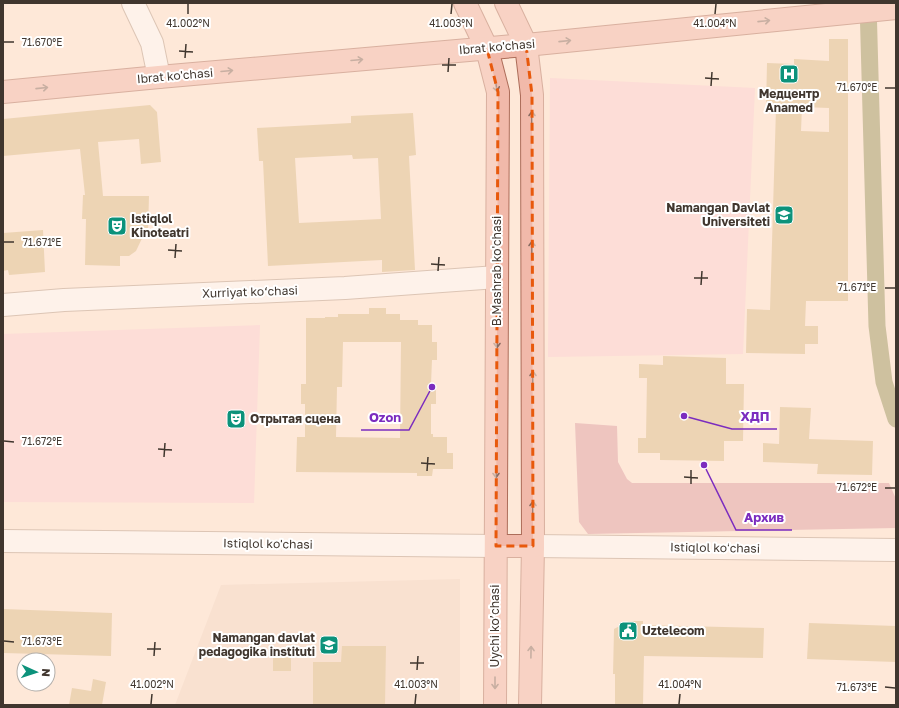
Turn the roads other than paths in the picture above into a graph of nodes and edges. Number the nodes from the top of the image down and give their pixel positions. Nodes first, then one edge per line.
1 (133, 3) edge
2 (465, 3) edge
3 (506, 3) edge
4 (896, 8) edge
5 (526, 45) junction
6 (486, 49) junction
7 (159, 77) junction
8 (3, 92) edge
9 (497, 277) junction
10 (3, 305) edge
11 (3, 541) edge
12 (496, 546) junction
13 (533, 546) junction
14 (896, 550) edge
15 (495, 705) edge
16 (530, 705) edge

1 - 7 street
2 - 6 main road, B.Mashrab ko'chasi
3 - 5 main road
5 -> 4 main road, Ibrat ko'chasi
5 - 6 main road, Ibrat ko'chasi
13 -> 5 main road
7 -> 6 main road, Ibrat ko'chasi
6 -> 9 main road, B.Mashrab ko'chasi
8 -> 7 main road, Ibrat ko'chasi
9 - 10 street, Xurriyat ko‘chasi
9 -> 12 main road, B.Mashrab ko'chasi
11 - 12 street, Istiqlol ko'chasi
12 - 13 main road, Istiqlol ko'chasi
12 -> 15 main road, Uychi ko’chasi
13 - 14 street, Istiqlol koʻchasi
16 -> 13 main road

